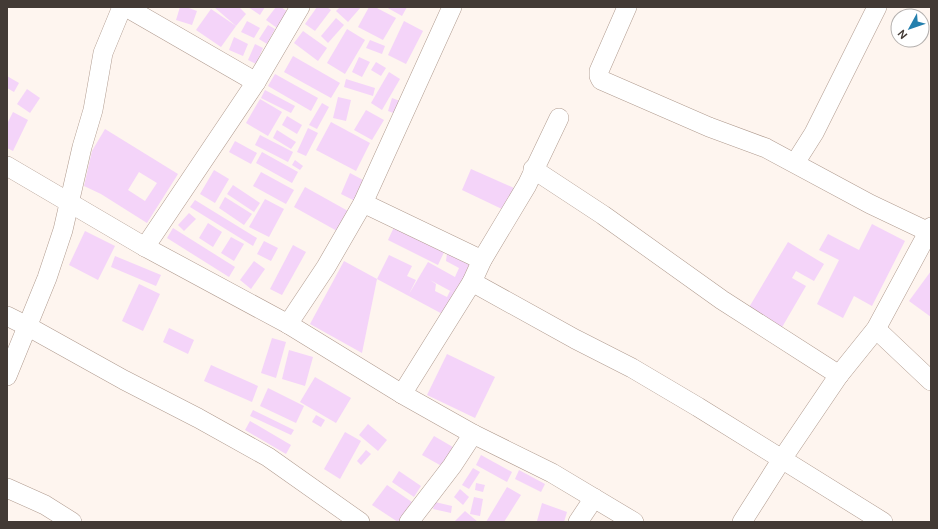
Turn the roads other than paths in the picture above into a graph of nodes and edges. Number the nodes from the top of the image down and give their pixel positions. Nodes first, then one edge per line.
1 (122, 7) edge
2 (126, 7) edge
3 (300, 7) edge
4 (452, 7) edge
5 (627, 7) edge
6 (877, 7) edge
7 (256, 82) junction
8 (559, 118) dead end
9 (795, 163) junction
10 (7, 166) edge
11 (533, 169) junction
12 (69, 202) junction
13 (363, 203) junction
14 (930, 231) edge
15 (145, 248) junction
16 (482, 260) junction
17 (472, 282) junction
18 (7, 316) edge
19 (288, 324) junction
20 (27, 326) junction
21 (876, 329) junction
22 (839, 375) junction
23 (7, 376) edge
24 (931, 381) edge
25 (402, 394) junction
26 (473, 434) junction
27 (782, 459) junction
28 (7, 488) edge
29 (594, 498) junction
30 (72, 522) edge
31 (360, 522) edge
32 (410, 522) edge
33 (578, 522) edge
34 (634, 522) edge
35 (742, 522) edge
36 (883, 522) edge

1 - 12 street
2 - 7 street
3 - 7 street
4 - 13 street
5 - 9 street
6 - 9 street
7 - 15 street
8 - 11 street
9 - 14 street
10 - 12 street
11 - 16 street
11 - 22 street
12 - 15 street
12 - 20 street
13 - 16 street
13 - 19 street
14 - 21 street
15 - 19 street
16 - 17 street
17 - 25 street
17 - 27 street
18 - 20 street
19 - 25 street
20 - 23 street
20 - 31 street
21 - 22 street
21 - 24 street
22 - 27 street
25 - 26 street
26 - 29 street
26 - 32 street
27 - 35 street
27 - 36 street
28 - 30 street
29 - 33 street
29 - 34 street

